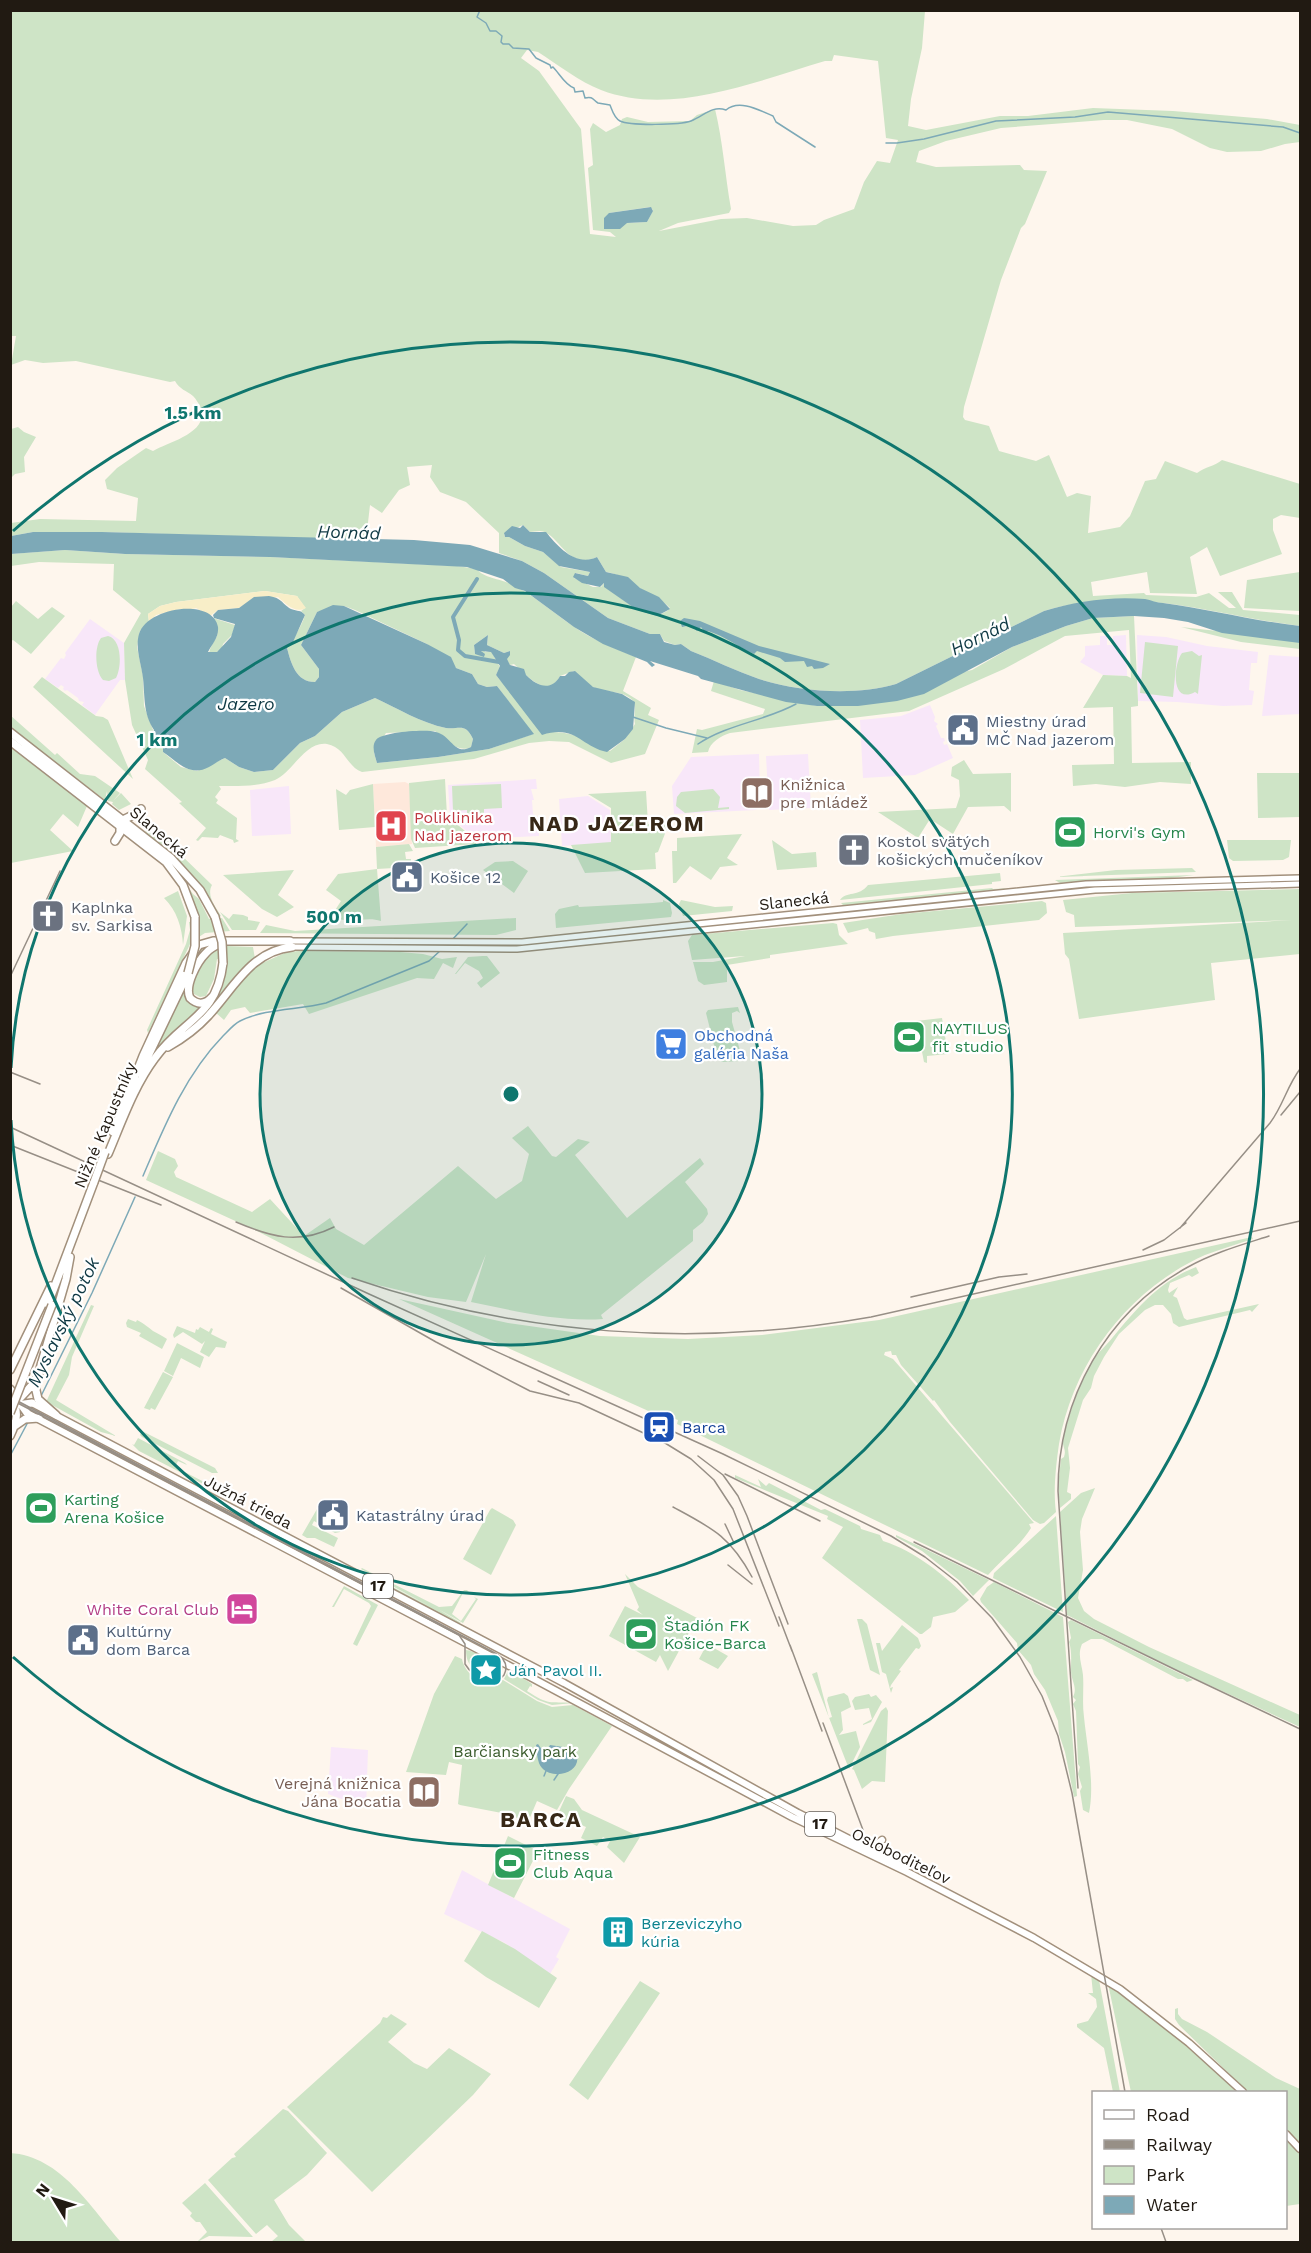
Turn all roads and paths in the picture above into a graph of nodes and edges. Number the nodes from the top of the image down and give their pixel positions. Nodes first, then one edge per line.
1 (10, 732) edge
2 (10, 741) edge
3 (122, 822) junction
4 (129, 832) junction
5 (139, 832) junction
6 (166, 862) junction
7 (1300, 878) edge
8 (1300, 884) edge
9 (213, 918) junction
10 (225, 941) junction
11 (291, 944) junction
12 (215, 946) junction
13 (221, 963) junction
14 (189, 985) junction
15 (216, 992) junction
16 (160, 1051) junction
17 (113, 1132) junction
18 (107, 1153) junction
19 (67, 1259) junction
20 (48, 1303) junction
21 (16, 1357) junction
22 (10, 1364) edge
23 (10, 1370) edge
24 (36, 1380) junction
25 (10, 1389) edge
26 (13, 1402) edge
27 (36, 1403) junction
28 (10, 1413) edge
29 (56, 1415) joint
30 (31, 1416) junction
31 (15, 1426) junction
32 (10, 1436) edge
33 (451, 1625) joint
34 (446, 1632) joint
35 (863, 1846) junction
36 (896, 1863) junction
37 (1231, 2080) junction
38 (1242, 2091) edge
39 (1287, 2135) edge
40 (1300, 2149) edge

1 - 3 highway, Slanecká
2 - 3 highway, Slanecká
3 - 4 highway, Slanecká
3 - 4 highway
3 - 5 highway, Slanecká
3 - 5 highway
4 - 6 highway, Slanecká
5 - 9 highway, Slanecká
6 - 9 highway
6 - 17 highway, Nižné Kapustníky, bridge
7 - 11 main road, Slanecká
8 - 11 main road, Slanecká
9 - 13 highway, bridge
10 - 11 highway
10 - 12 highway
10 - 17 highway
11 - 12 highway
11 - 16 highway
12 - 14 highway
13 - 14 highway
13 - 15 highway
14 - 15 highway
15 - 16 highway
16 - 18 highway, Nižné Kapustníky
17 - 18 highway, Nižné Kapustníky
18 - 19 highway, Nižné Kapustníky, bridge
19 - 20 highway, Nižné Kapustníky
19 - 24 highway
20 - 21 highway
20 - 26 highway, Nižné Kapustníky, bridge
20 - 28 highway, Nižné Kapustníky, bridge
21 - 22 highway
21 - 23 highway
24 - 26 highway
24 - 27 highway
25 - 26 highway
26 - 27 highway
26 - 30 highway
26 - 31 highway, Nižné Kapustníky
27 - 29 highway
29 - 33 main road, Južná trieda / 17
30 - 31 highway
30 - 34 main road, Južná trieda / 17
31 - 32 highway
33 - 35 main road, Osloboditeľov / 17
34 - 37 main road, Osloboditeľov / 17
35 - 36 main road, Osloboditeľov / 17
35 - 36 main road
36 - 37 main road, Osloboditeľov / 17
37 - 38 main road, 17
39 - 40 main road

